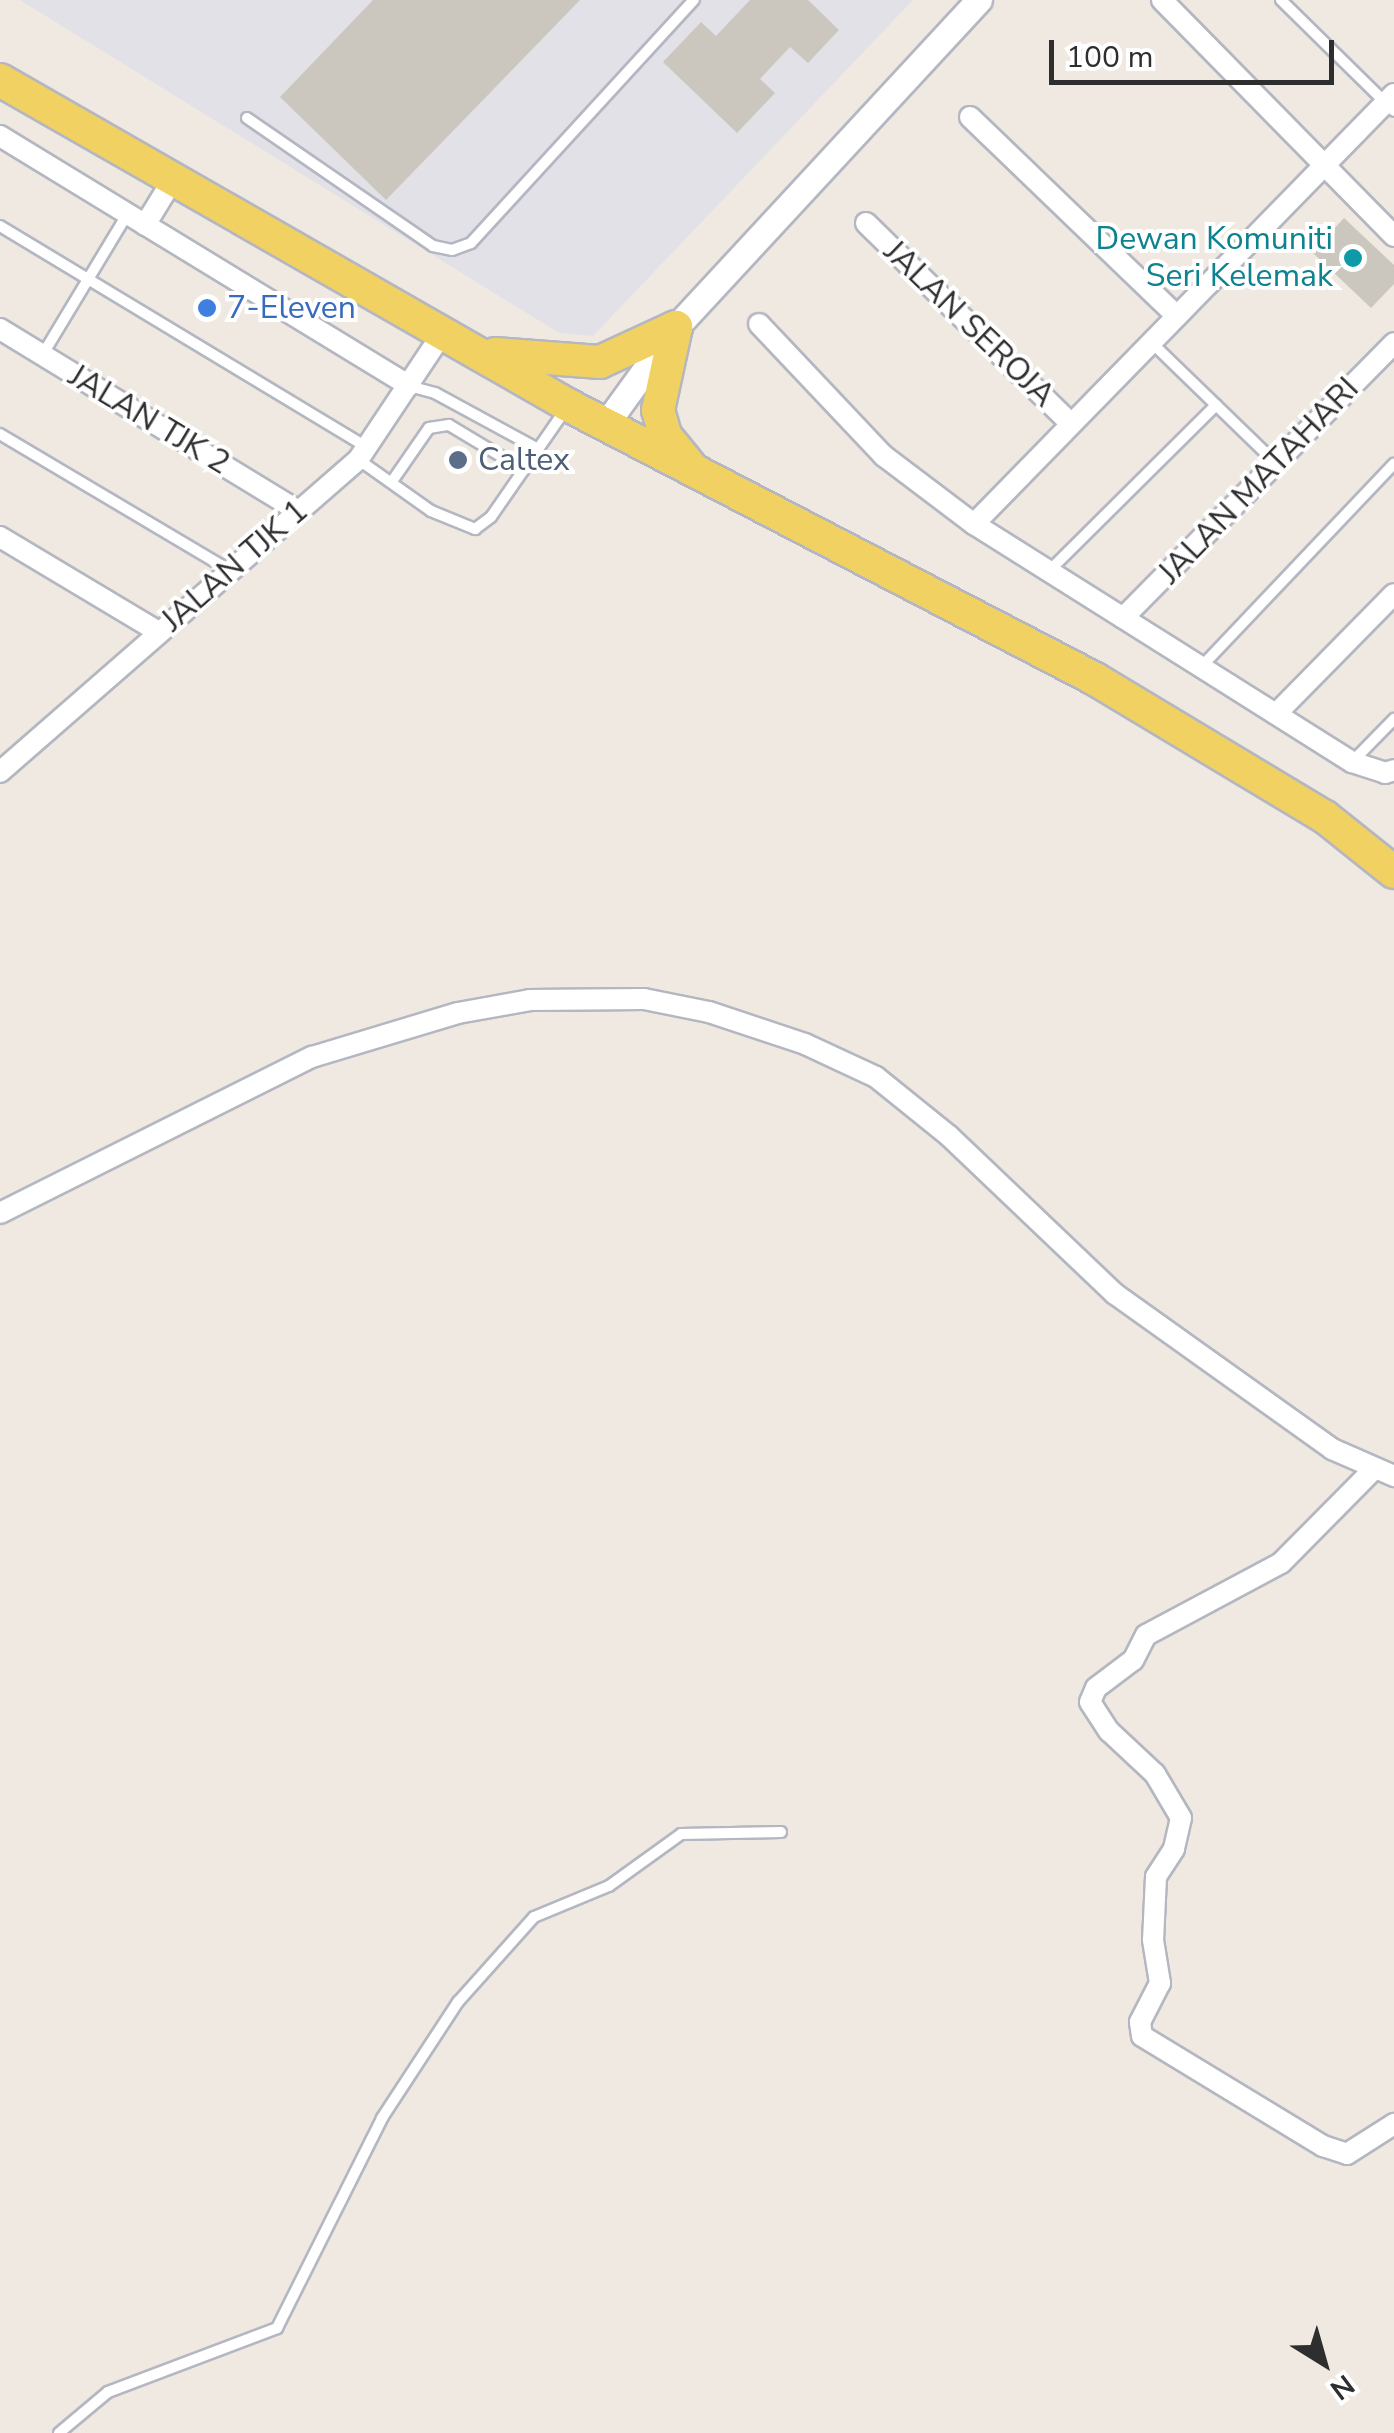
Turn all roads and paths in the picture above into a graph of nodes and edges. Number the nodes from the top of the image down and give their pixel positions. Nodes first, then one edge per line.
1 (694, 0) edge
2 (978, 0) edge
3 (1162, 0) edge
4 (1281, 0) edge
5 (0, 80) edge
6 (1391, 103) edge
7 (970, 117) dead end
8 (247, 118) dead end
9 (0, 136) edge
10 (1323, 167) junction
11 (172, 181) junction
12 (136, 219) junction
13 (866, 224) dead end
14 (0, 226) edge
15 (1394, 236) edge
16 (88, 279) junction
17 (1177, 316) junction
18 (759, 324) dead end
19 (676, 327) junction
20 (0, 329) edge
21 (454, 342) junction
22 (1151, 342) junction
23 (1394, 343) edge
24 (43, 356) junction
25 (409, 386) junction
26 (568, 404) junction
27 (1216, 405) junction
28 (1071, 424) junction
29 (605, 425) junction
30 (0, 434) edge
31 (538, 449) junction
32 (363, 453) junction
33 (1276, 463) junction
34 (1394, 464) edge
35 (524, 470) junction
36 (696, 472) junction
37 (393, 480) junction
38 (298, 511) junction
39 (974, 524) junction
40 (0, 537) edge
41 (229, 570) junction
42 (1049, 571) junction
43 (1394, 594) edge
44 (1124, 618) junction
45 (159, 632) junction
46 (1201, 667) junction
47 (1276, 714) junction
48 (1394, 719) edge
49 (1352, 762) junction
50 (1394, 770) edge
51 (0, 772) edge
52 (1394, 872) edge
53 (0, 1214) edge
54 (1373, 1470) junction
55 (1394, 1476) edge
56 (780, 1832) dead end
57 (1394, 2124) edge
58 (59, 2433) edge

1 - 8 lane
2 - 19 street
3 - 10 street
4 - 6 lane
5 - 11 main road
6 - 10 street
7 - 17 street
9 - 12 street
10 - 15 street
10 - 17 street
11 - 12 street
11 - 21 main road
12 - 16 lane
12 - 25 street
13 - 28 street, JALAN SEROJA
14 - 16 lane
16 - 24 lane
16 - 32 lane
17 - 22 street
18 - 39 street
19 - 21 main road
19 - 29 street
19 - 36 main road
20 - 24 street, JALAN TJK 2
21 - 25 street, JALAN TJK 1
21 - 26 main road
22 - 27 lane
22 - 28 street
23 - 33 street, JALAN MATAHARI
24 - 38 street, JALAN TJK 2
25 - 31 lane
25 - 32 street, JALAN TJK 1
26 - 29 main road
26 - 31 lane
27 - 33 lane
27 - 42 lane
28 - 39 street
29 - 36 main road
30 - 41 lane
31 - 35 lane
32 - 37 lane
32 - 38 street, JALAN TJK 1
33 - 44 street, JALAN MATAHARI
34 - 46 lane
35 - 37 lane
35 - 37 lane
36 - 52 main road
38 - 41 street, JALAN TJK 1
39 - 42 street
40 - 45 street
41 - 45 street, JALAN TJK 1
42 - 44 street
43 - 47 street
44 - 46 street
45 - 51 street, JALAN TJK 1
46 - 47 street
47 - 49 street
48 - 49 lane
49 - 50 street
53 - 54 street
54 - 55 street
54 - 57 street
56 - 58 lane

